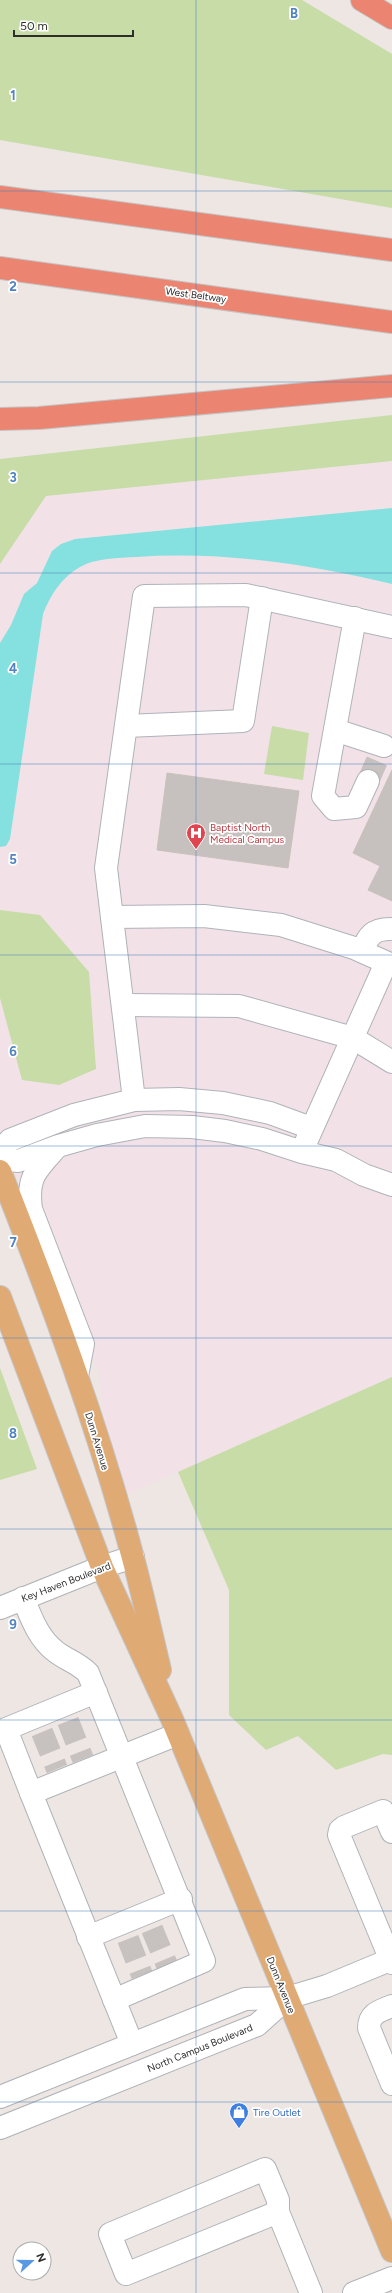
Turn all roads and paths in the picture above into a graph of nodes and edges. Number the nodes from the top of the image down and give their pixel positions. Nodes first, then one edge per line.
1 (362, 0) edge
2 (392, 18) edge
3 (0, 197) edge
4 (392, 250) edge
5 (0, 268) edge
6 (392, 322) edge
7 (392, 386) edge
8 (39, 418) junction
9 (0, 419) edge
10 (0, 427) edge
11 (262, 598) junction
12 (355, 618) junction
13 (392, 627) edge
14 (126, 726) junction
15 (335, 730) junction
16 (385, 744) edge
17 (368, 781) tunnel mouth
18 (112, 917) junction
19 (390, 929) dead end
20 (362, 951) junction
21 (389, 964) edge
22 (123, 1005) junction
23 (353, 1038) junction
24 (392, 1062) edge
25 (134, 1100) junction
26 (311, 1128) junction
27 (58, 1146) junction
28 (0, 1152) edge
29 (302, 1152) junction
30 (0, 1159) edge
31 (0, 1171) edge
32 (392, 1185) edge
33 (0, 1297) edge
34 (77, 1376) junction
35 (133, 1558) junction
36 (102, 1567) junction
37 (23, 1598) junction
38 (0, 1608) edge
39 (96, 1692) junction
40 (175, 1726) junction
41 (122, 1757) junction
42 (31, 1793) junction
43 (392, 1832) edge
44 (181, 1899) junction
45 (88, 1937) junction
46 (392, 1961) edge
47 (287, 1998) junction
48 (114, 2000) junction
49 (392, 2006) edge
50 (132, 2044) junction
51 (392, 2084) edge
52 (0, 2097) edge
53 (0, 2128) edge
54 (278, 2212) junction
55 (392, 2251) edge
56 (392, 2278) edge
57 (312, 2293) edge
58 (354, 2293) edge

1 - 2 highway
3 - 4 highway
5 - 6 highway, West Beltway
7 - 8 highway
8 - 9 highway
8 - 10 highway
11 - 12 street
11 - 14 street
11 - 14 street
12 - 13 street
12 - 15 street
14 - 18 street
15 - 16 street
15 - 17 street
18 - 20 street
18 - 22 street
19 - 20 street
20 - 21 street
21 - 23 street
22 - 23 street
22 - 25 street
23 - 24 street
23 - 26 street
25 - 26 street
25 - 28 street
26 - 29 street
27 - 29 street
27 - 30 street
27 - 34 street
29 - 32 street
31 - 34 main road, Dunn Avenue
33 - 36 main road, Dunn Avenue
34 - 35 main road, Dunn Avenue
35 - 36 street, Key Haven Boulevard
35 - 40 main road, Dunn Avenue
36 - 37 street, Key Haven Boulevard
36 - 40 main road, Dunn Avenue
37 - 38 street, Key Haven Boulevard
37 - 39 street
39 - 41 street
39 - 42 street
40 - 41 street
40 - 47 main road, Dunn Avenue
41 - 42 street
41 - 44 street
42 - 45 street
43 - 46 street
44 - 45 street
44 - 48 street
45 - 48 street
46 - 47 street
47 - 50 street
47 - 53 street, North Campus Boulevard
47 - 55 main road, Dunn Avenue
48 - 50 street
49 - 51 street
50 - 52 street
54 - 54 street
54 - 57 street
56 - 58 street

